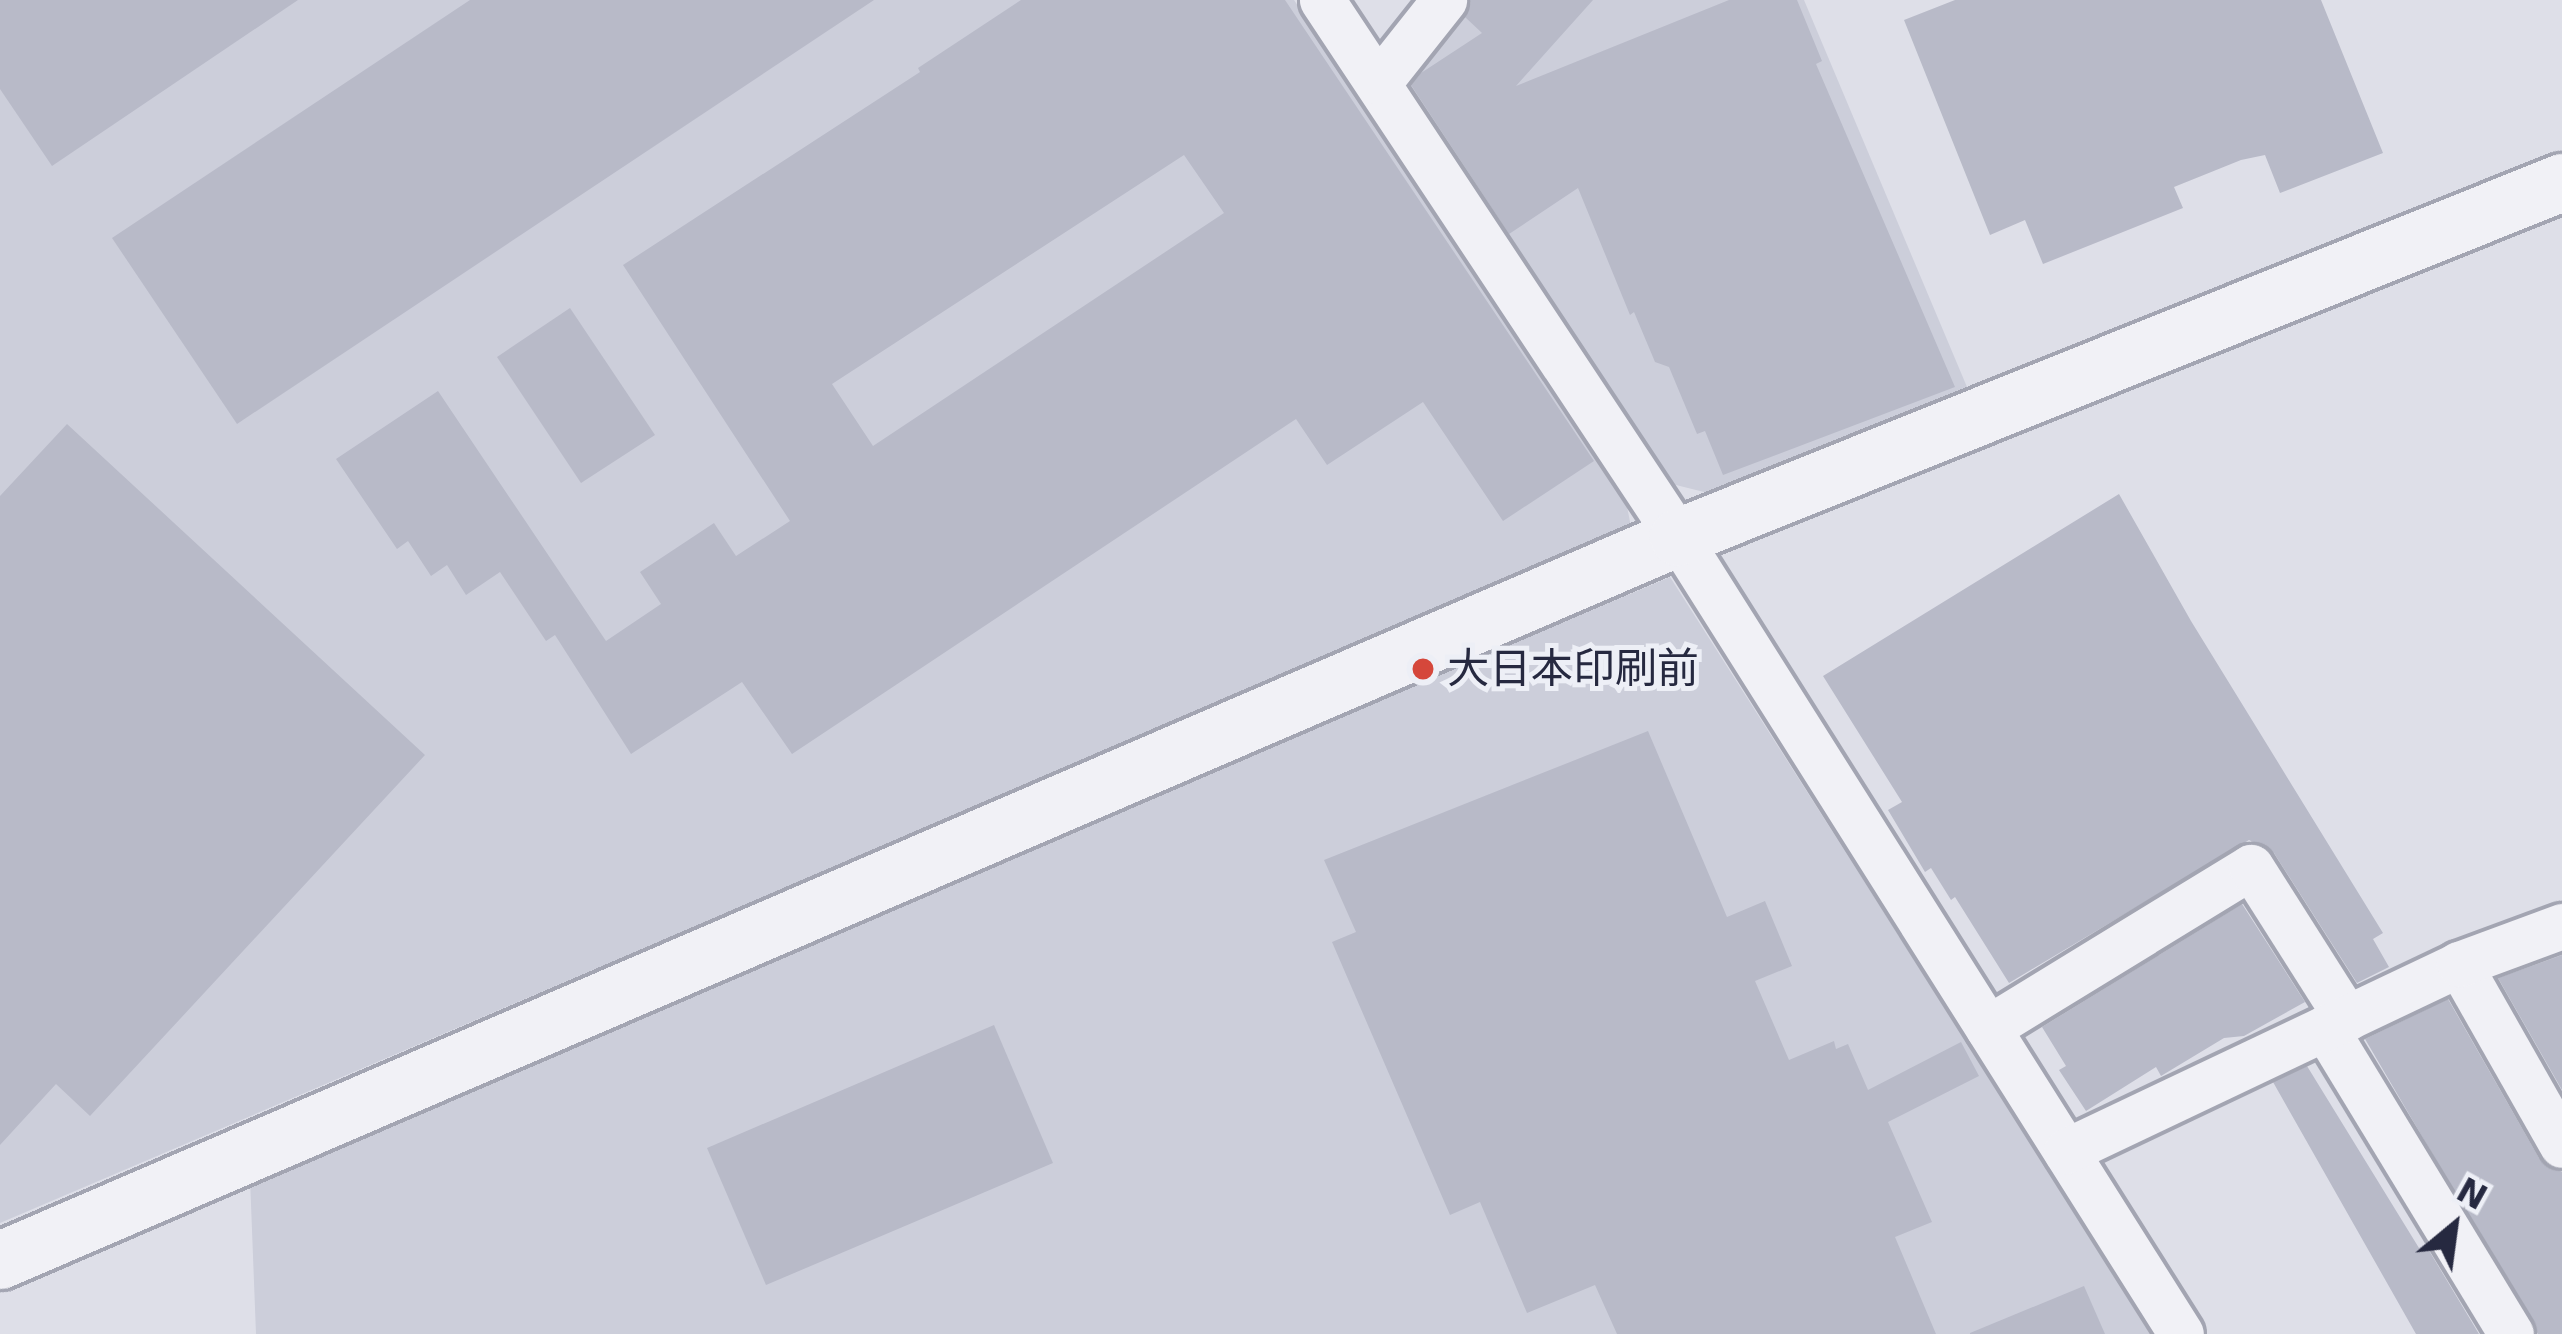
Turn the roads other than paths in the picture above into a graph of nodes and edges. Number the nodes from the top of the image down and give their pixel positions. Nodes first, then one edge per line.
1 (1322, 0) edge
2 (1444, 0) edge
3 (1378, 82) junction
4 (2562, 182) edge
5 (1678, 537) junction
6 (2562, 926) edge
7 (2459, 964) junction
8 (2336, 1023) junction
9 (1988, 1028) junction
10 (2562, 1144) edge
11 (2066, 1151) junction
12 (0, 1260) edge
13 (2181, 1334) edge
14 (2512, 1334) edge

1 - 3 street
2 - 3 street
3 - 5 street
4 - 5 street
5 - 9 street
5 - 12 street
6 - 7 street
7 - 8 street
7 - 10 street
8 - 9 street
8 - 11 street
8 - 14 street
9 - 11 street
11 - 13 street

